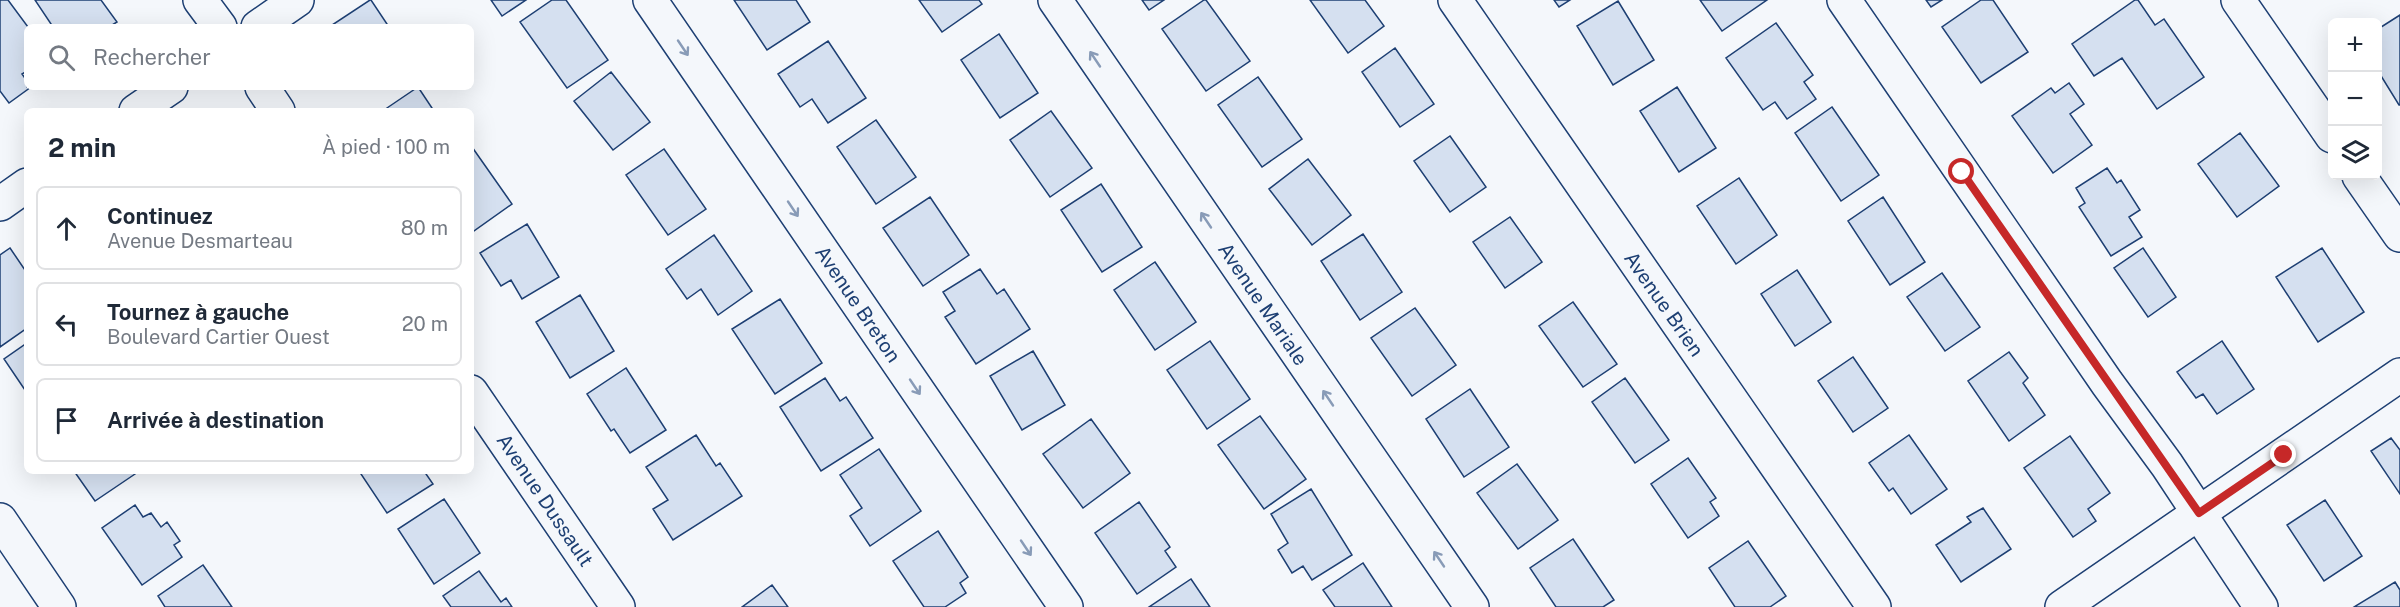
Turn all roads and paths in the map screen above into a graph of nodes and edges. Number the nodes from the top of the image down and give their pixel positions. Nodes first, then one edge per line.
1 (201, 0) edge
2 (297, 0) edge
3 (650, 0) edge
4 (1055, 0) edge
5 (1455, 0) edge
6 (1844, 0) edge
7 (2238, 0) edge
8 (218, 24) edge
9 (262, 24) edge
10 (167, 90) edge
11 (264, 90) edge
12 (140, 108) edge
13 (276, 108) edge
14 (2328, 130) edge
15 (2362, 180) edge
16 (24, 187) edge
17 (0, 204) edge
18 (2400, 235) edge
19 (2400, 375) edge
20 (474, 396) edge
21 (2199, 513) junction
22 (0, 520) edge
23 (59, 607) edge
24 (618, 607) edge
25 (1066, 607) edge
26 (1472, 607) edge
27 (1874, 607) edge
28 (2061, 607) edge
29 (2261, 607) edge

1 - 8 street
2 - 9 street
3 -> 25 street, Avenue Breton
26 -> 4 street, Avenue Mariale
5 - 27 street, Avenue Brien
6 - 21 street
7 - 14 street
10 - 12 street
11 - 13 street
15 - 18 street
16 - 17 street
19 - 21 street
20 - 24 street, Avenue Dussault
21 - 28 street
21 - 29 street
22 - 23 street

